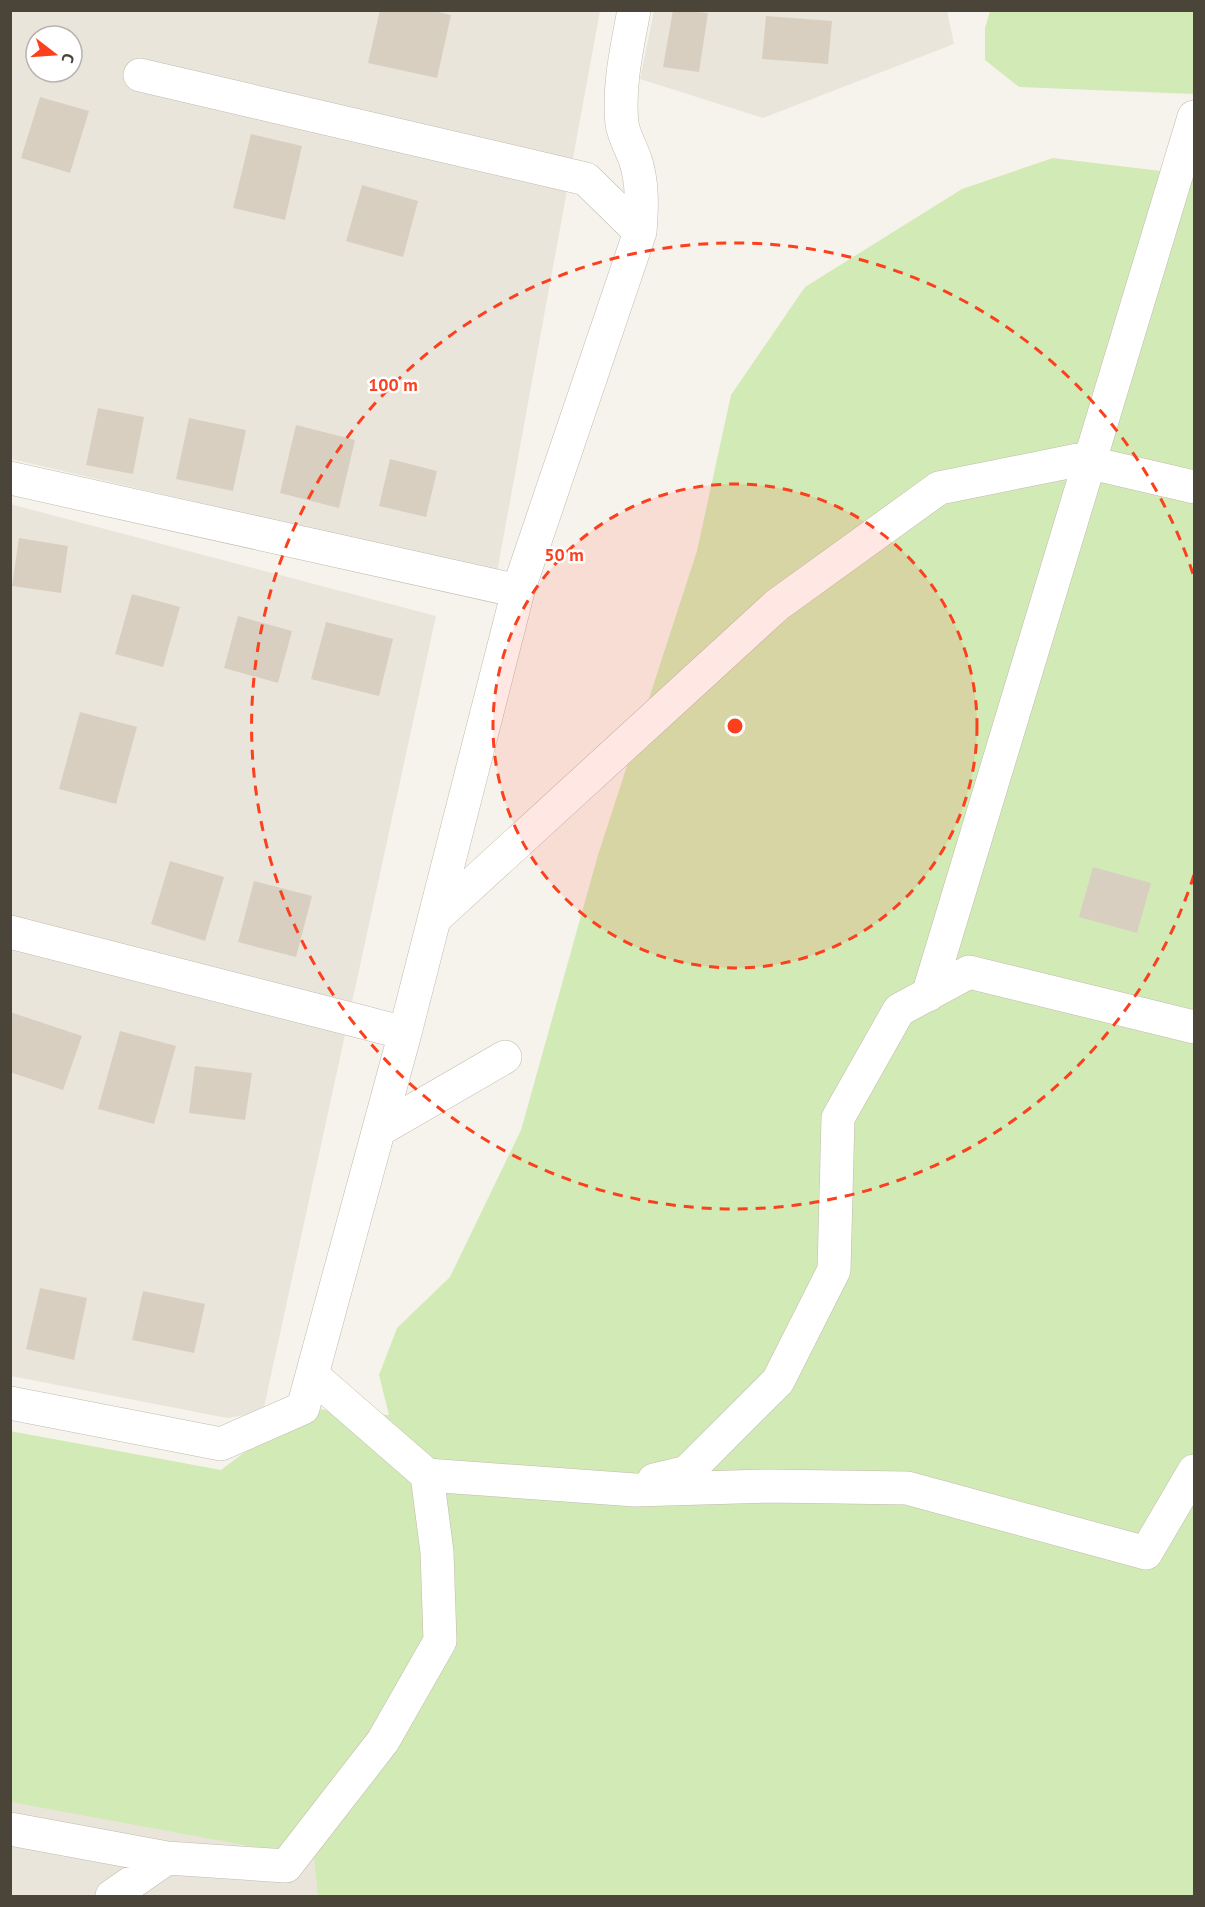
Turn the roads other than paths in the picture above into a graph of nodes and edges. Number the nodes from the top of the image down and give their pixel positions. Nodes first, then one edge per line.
1 (634, 10) edge
2 (140, 75) dead end
3 (1194, 117) edge
4 (640, 232) junction
5 (1088, 463) junction
6 (10, 478) edge
7 (1194, 487) edge
8 (518, 591) junction
9 (434, 919) junction
10 (10, 932) edge
11 (928, 995) junction
12 (1194, 1027) edge
13 (405, 1033) junction
14 (505, 1057) dead end
15 (379, 1130) junction
16 (312, 1375) junction
17 (10, 1403) edge
18 (1194, 1471) edge
19 (427, 1475) junction
20 (618, 1489) junction
21 (10, 1829) edge
22 (167, 1858) junction
23 (112, 1896) edge

1 - 4 street
2 - 4 street
3 - 5 street
4 - 8 street
5 - 7 street
5 - 9 street
5 - 11 street
6 - 8 street
8 - 9 street
9 - 13 street
10 - 13 street
11 - 12 street
11 - 20 street
13 - 15 street
14 - 15 street
15 - 16 street
16 - 17 street
16 - 19 street
18 - 20 street
19 - 20 street
19 - 22 street
21 - 22 street
22 - 23 street

